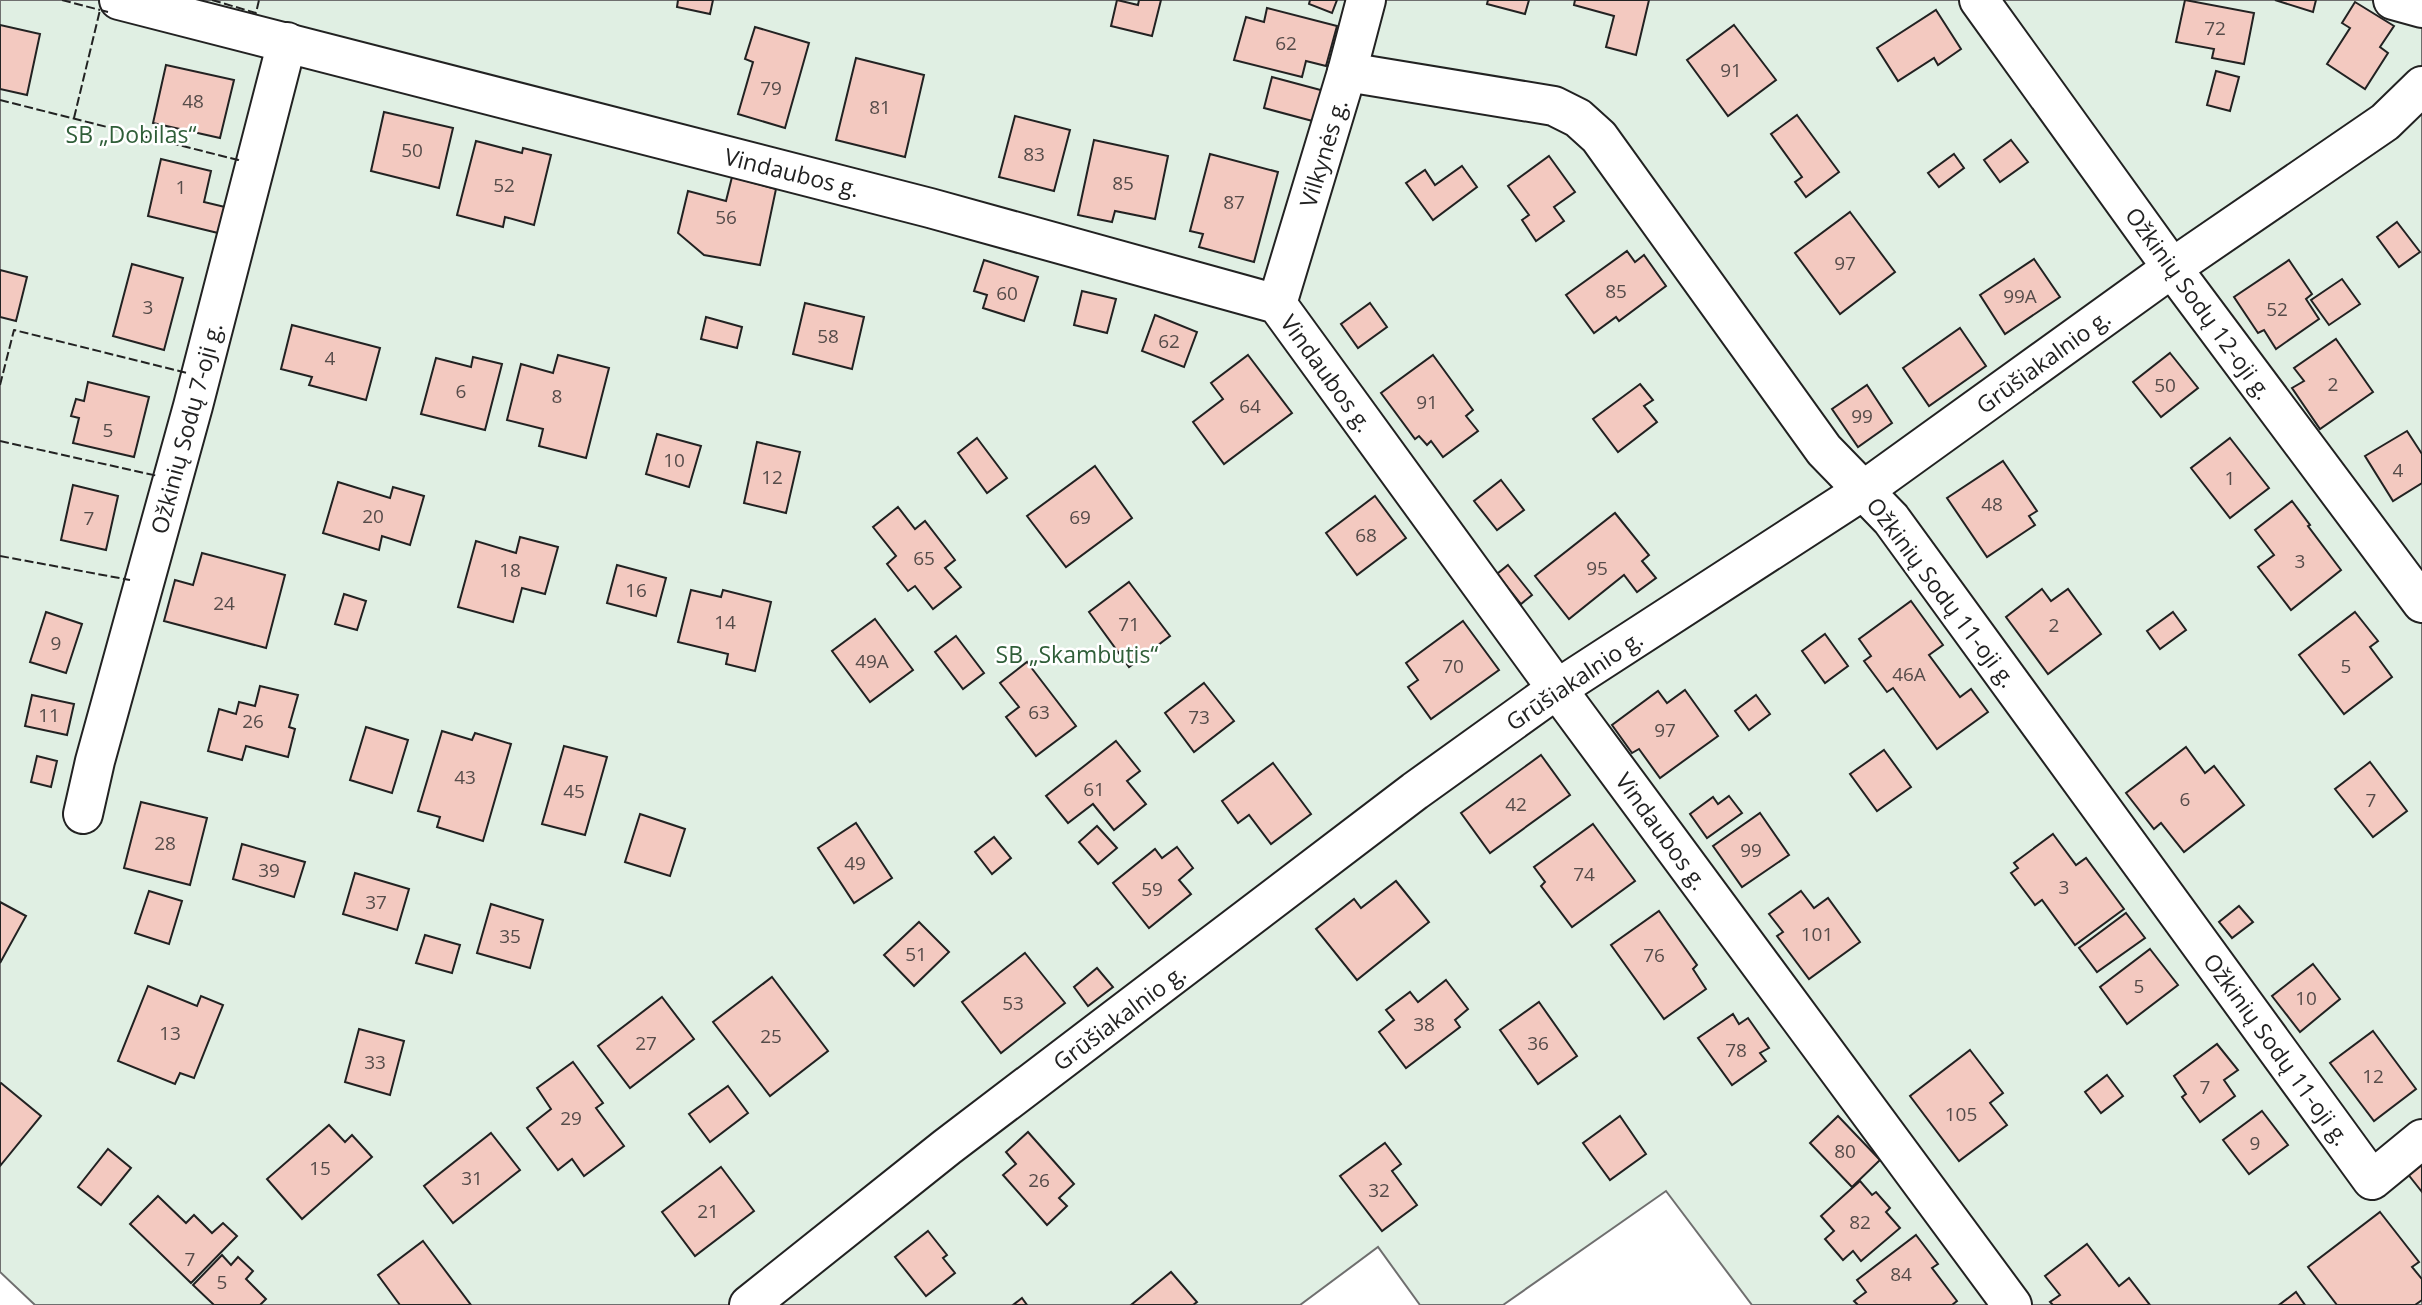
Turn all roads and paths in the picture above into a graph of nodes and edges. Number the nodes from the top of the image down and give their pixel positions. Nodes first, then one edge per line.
1 (119, 0) edge
2 (1366, 0) edge
3 (1979, 0) edge
4 (2393, 0) edge
5 (2422, 8) edge
6 (287, 42) junction
7 (1347, 72) junction
8 (2422, 86) edge
9 (2172, 268) junction
10 (1277, 304) junction
11 (1864, 489) junction
12 (2422, 603) edge
13 (1557, 689) junction
14 (83, 814) dead end
15 (2422, 1139) edge
16 (749, 1305) edge
17 (2012, 1305) edge

1 - 6 street, Vindaubos g.
2 - 7 street, Vilkynės g.
3 - 9 street, Ožkinių Sodų 12-oji g.
4 - 5 street
6 - 10 street, Vindaubos g.
6 - 14 street, Ožkinių Sodų 7-oji g.
7 - 10 street, Vilkynės g.
7 - 11 street, Ožkinių Sodų 11-oji g.
8 - 9 street, Grūšiakalnio g.
9 - 11 street, Grūšiakalnio g.
9 - 12 street, Ožkinių Sodų 12-oji g.
10 - 13 street, Vindaubos g.
11 - 13 street, Grūšiakalnio g.
11 - 15 street, Ožkinių Sodų 11-oji g.
13 - 16 street, Grūšiakalnio g.
13 - 17 street, Vindaubos g.

